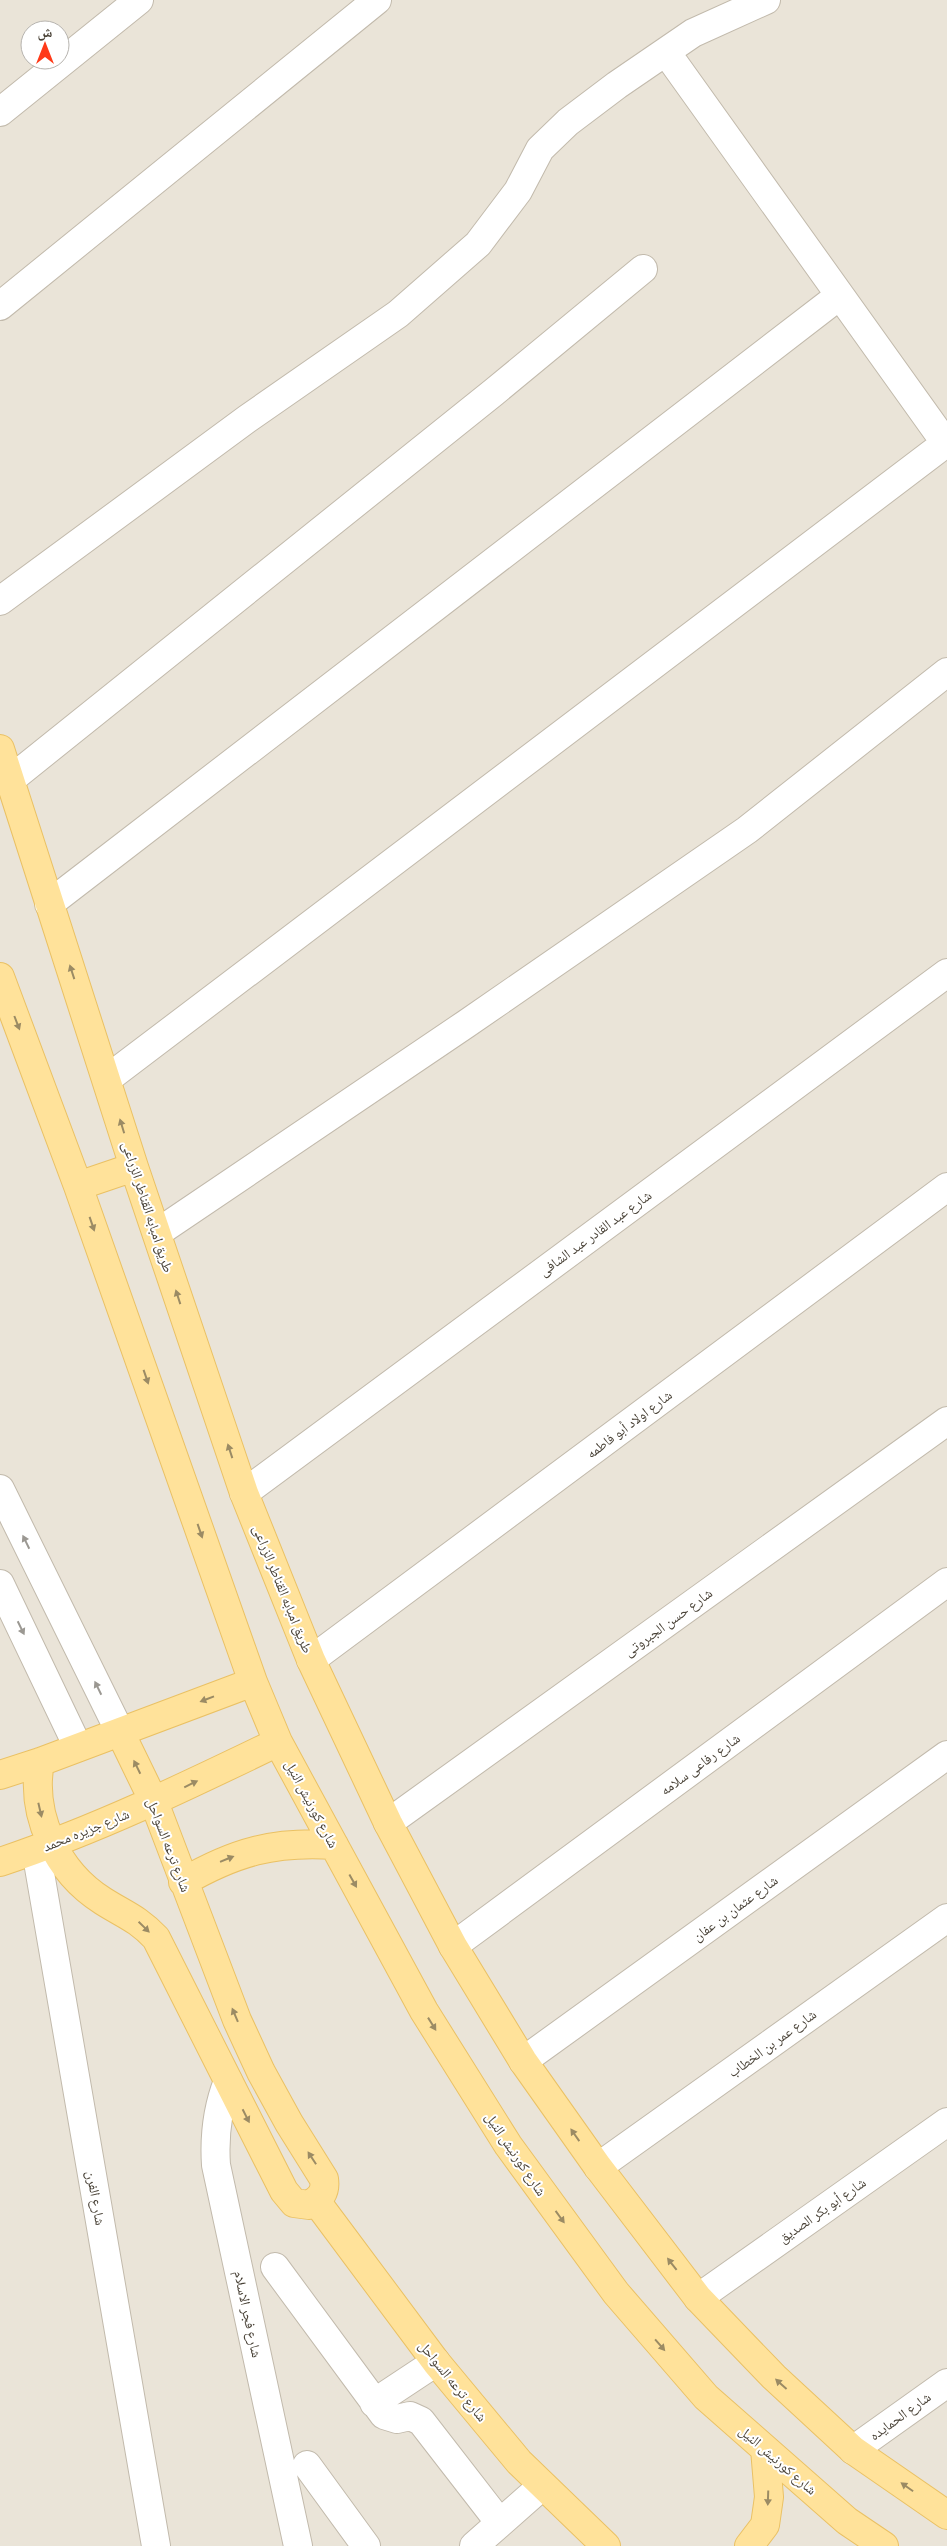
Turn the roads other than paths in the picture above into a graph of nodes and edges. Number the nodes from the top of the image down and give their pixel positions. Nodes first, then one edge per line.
1 (139, 0) edge
2 (377, 0) edge
3 (766, 0) edge
4 (666, 52) junction
5 (0, 112) edge
6 (643, 269) dead end
7 (839, 296) junction
8 (0, 306) edge
9 (946, 444) edge
10 (0, 601) edge
11 (947, 672) edge
12 (0, 749) edge
13 (10, 780) junction
14 (50, 904) junction
15 (947, 974) edge
16 (0, 977) edge
17 (107, 1078) junction
18 (134, 1167) junction
19 (78, 1186) junction
20 (947, 1188) edge
21 (157, 1233) junction
22 (947, 1421) edge
23 (0, 1489) edge
24 (244, 1493) junction
25 (947, 1582) edge
26 (0, 1584) edge
27 (311, 1660) junction
28 (253, 1682) junction
29 (120, 1732) junction
30 (278, 1742) junction
31 (78, 1747) junction
32 (947, 1755) edge
33 (40, 1762) junction
34 (0, 1775) edge
35 (154, 1802) junction
36 (388, 1823) junction
37 (334, 1845) junction
38 (44, 1847) junction
39 (0, 1862) edge
40 (184, 1882) junction
41 (947, 1918) edge
42 (453, 1946) junction
43 (523, 2061) junction
44 (228, 2081) junction
45 (947, 2122) edge
46 (598, 2167) junction
47 (316, 2201) junction
48 (275, 2267) dead end
49 (698, 2298) junction
50 (436, 2362) junction
51 (947, 2383) edge
52 (374, 2403) junction
53 (765, 2449) junction
54 (853, 2450) junction
55 (307, 2465) dead end
56 (542, 2486) junction
57 (947, 2515) edge
58 (500, 2523) junction
59 (156, 2546) edge
60 (298, 2546) edge
61 (366, 2546) edge
62 (474, 2546) edge
63 (606, 2546) edge
64 (749, 2546) edge
65 (884, 2546) edge

1 - 5 street
2 - 8 street
3 - 4 street
4 - 7 street
4 - 10 street
6 - 13 street
7 - 9 street
7 - 14 street
9 - 17 street
11 - 21 street
12 - 13 main road, طريق امبابه القناطر الزراعى
13 - 14 main road, طريق امبابه القناطر الزراعى
17 -> 14 main road, طريق امبابه القناطر الزراعى
15 - 24 street, شارع عبد القادر عبد الشافى
16 -> 19 main road
18 -> 17 main road, طريق امبابه القناطر الزراعى
18 - 19 main road
18 - 21 main road, طريق امبابه القناطر الزراعى
19 -> 28 main road
20 - 27 street, شارع اولاد أبو فاطمه
24 -> 21 main road, طريق امبابه القناطر الزراعى
22 - 36 street, شارع حسن الجبروتى
29 -> 23 street, شارع ترعه السواحل
24 - 27 main road, طريق امبابه القناطر الزراعى
25 - 42 street, شارع رفاعى سلامه
26 -> 31 street
27 - 36 main road
28 -> 29 main road
28 - 30 main road, شارع كورنيش النيل
29 - 31 main road
35 -> 29 main road, شارع ترعه السواحل
35 -> 30 main road, شارع جزيره محمد
30 - 37 main road, شارع كورنيش النيل
31 - 33 main road
32 - 43 street, شارع عثمان بن عفان
33 - 34 main road
33 -> 38 main road
35 - 38 main road, شارع جزيره محمد
35 - 40 main road, شارع ترعه السواحل
36 - 42 main road
40 -> 37 main road
37 -> 53 main road, شارع كورنيش النيل
38 - 39 main road, شارع جزيره محمد
38 -> 44 main road
38 - 59 street, شارع الفرن
47 -> 40 main road, شارع ترعه السواحل
41 - 46 street, شارع عمر بن الخطاب
42 - 43 main road
46 -> 43 main road
44 -> 47 main road
44 - 60 street, شارع فجر الاسلام
45 - 49 street, شارع أبو بكر الصديق
49 -> 46 main road
47 - 50 main road, شارع ترعه السواحل
48 - 52 street
54 -> 49 main road
50 - 52 street
50 - 56 main road, شارع ترعه السواحل
51 - 54 street, شارع الحمايده
52 - 58 street
53 -> 64 main road
53 - 65 main road, شارع كورنيش النيل
57 -> 54 main road
55 - 61 street
56 - 58 street
56 - 63 main road, شارع ترعه السواحل
58 - 62 street

